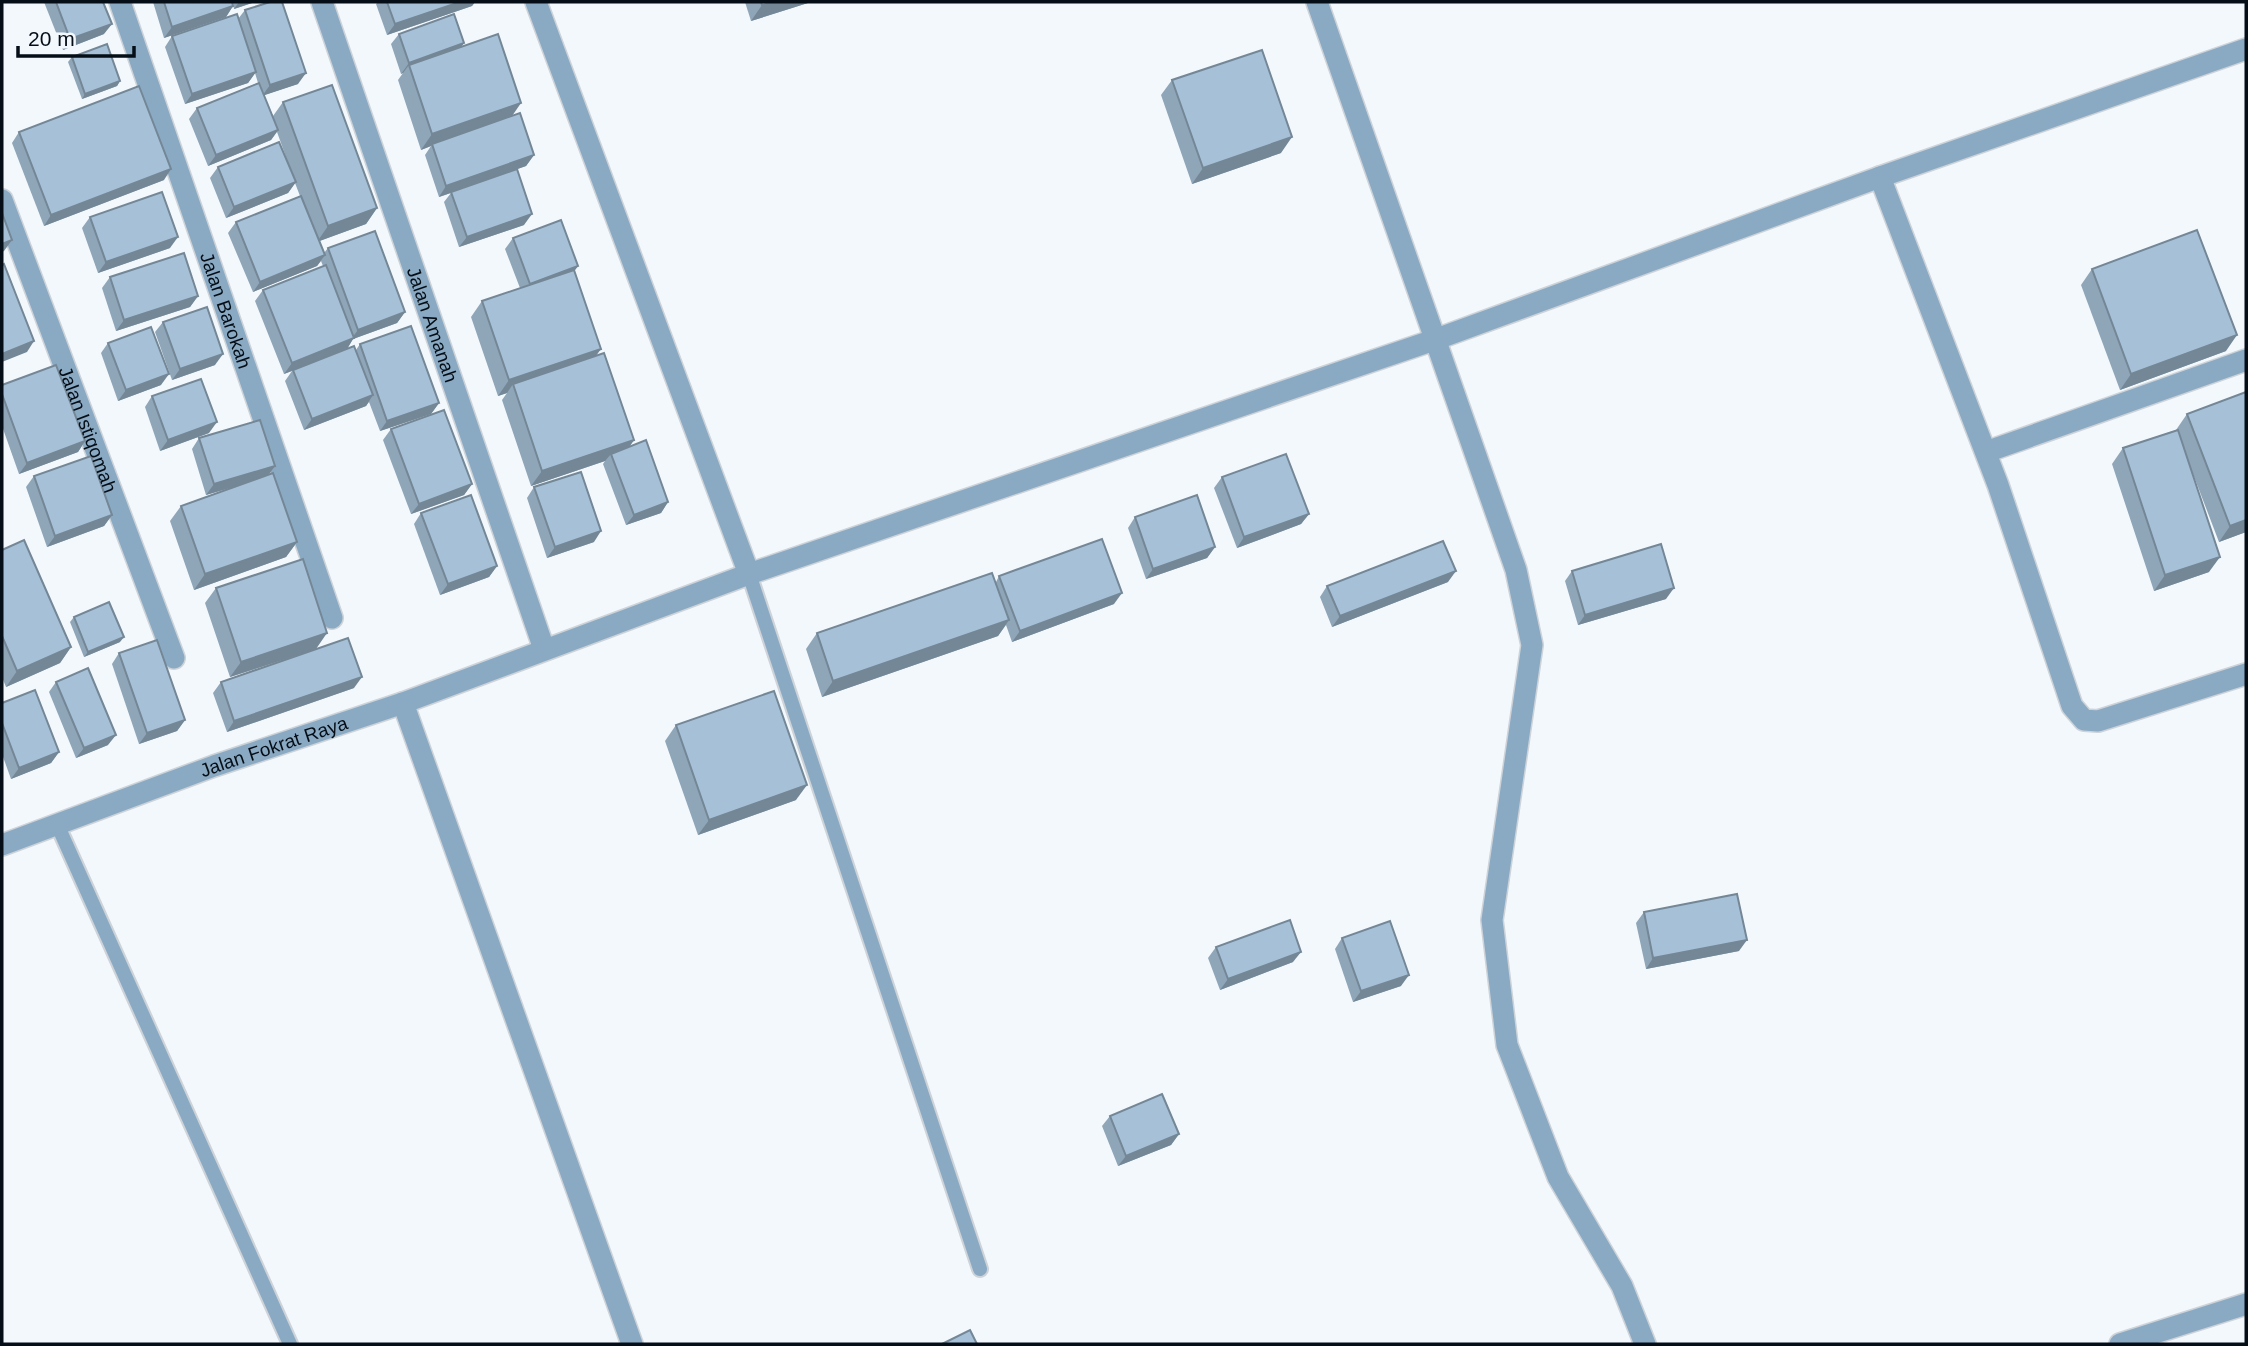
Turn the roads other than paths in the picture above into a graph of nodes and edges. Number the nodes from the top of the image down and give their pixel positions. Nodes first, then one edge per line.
1 (120, 2) edge
2 (322, 2) edge
3 (536, 2) edge
4 (1317, 2) edge
5 (2246, 49) edge
6 (1880, 177) junction
7 (2, 200) edge
8 (1434, 340) junction
9 (2246, 360) edge
10 (1986, 452) junction
11 (748, 574) junction
12 (332, 618) dead end
13 (544, 649) junction
14 (174, 658) dead end
15 (2246, 674) edge
16 (403, 703) junction
17 (57, 824) junction
18 (2, 845) edge
19 (980, 1269) dead end
20 (2246, 1304) edge
21 (290, 1344) edge
22 (632, 1344) edge
23 (1646, 1344) edge
24 (2120, 1344) edge

1 - 12 street, Jalan Barokah
2 - 13 street, Jalan Amanah
3 - 11 street
4 - 8 street
5 - 6 street, Jalan Fokrat Raya
6 - 8 street, Jalan Fokrat Raya
6 - 10 street
7 - 14 street, Jalan Istiqomah
8 - 11 street, Jalan Fokrat Raya
8 - 23 street
9 - 10 street
10 - 15 street
11 - 13 street, Jalan Fokrat Raya
11 - 19 lane
13 - 16 street, Jalan Fokrat Raya
16 - 17 street, Jalan Fokrat Raya
16 - 22 street
17 - 18 street, Jalan Fokrat Raya
17 - 21 lane
20 - 24 street

